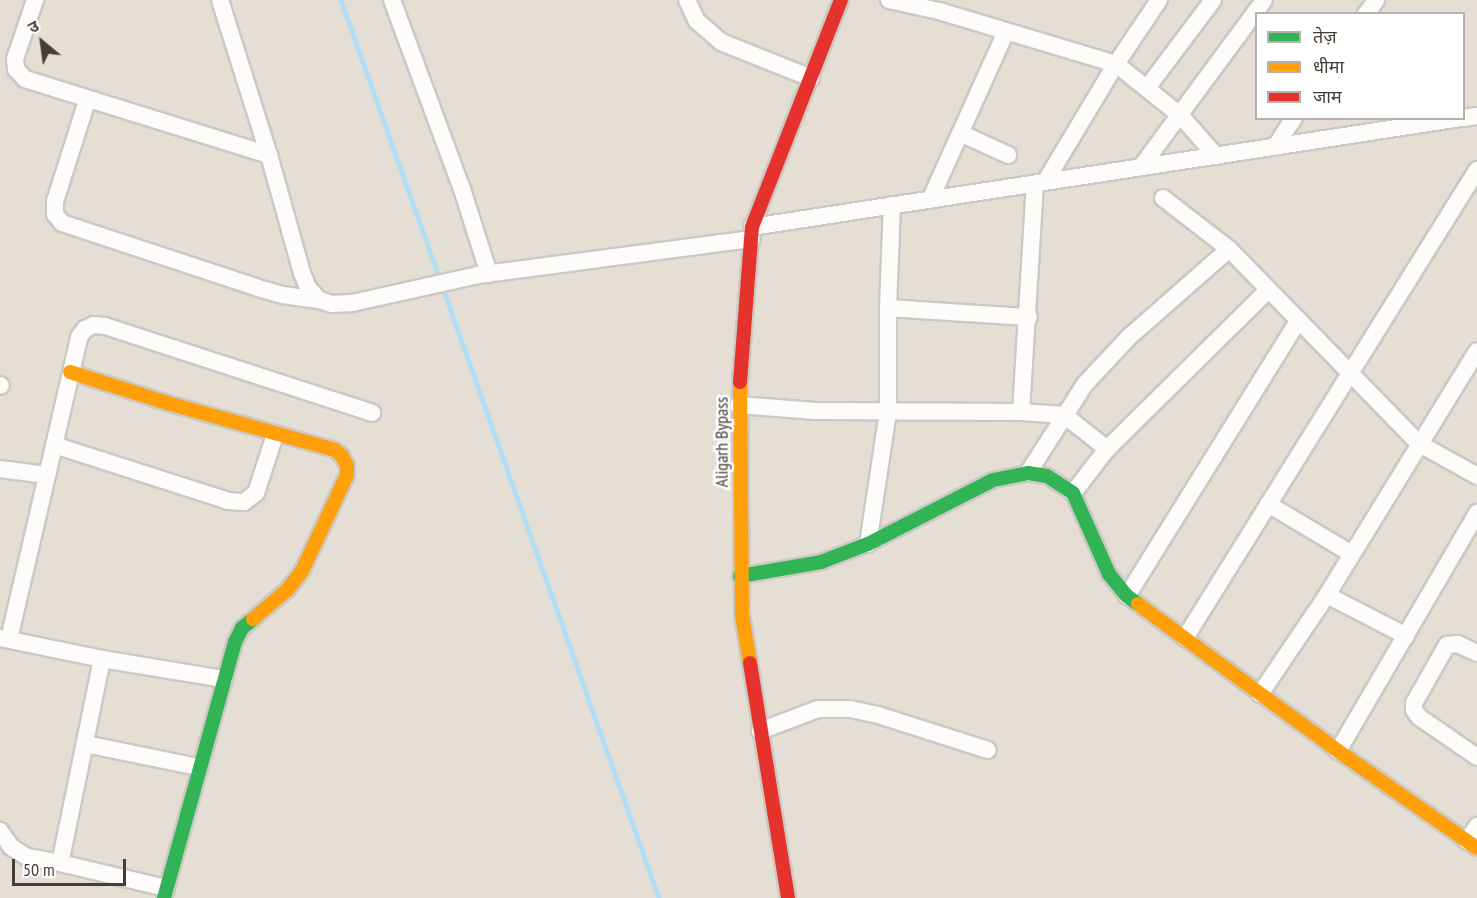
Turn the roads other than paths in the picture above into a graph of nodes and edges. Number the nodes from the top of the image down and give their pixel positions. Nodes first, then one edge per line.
1 (35, 0) edge
2 (220, 0) edge
3 (392, 0) edge
4 (687, 0) edge
5 (841, 0) edge
6 (889, 0) edge
7 (1159, 0) edge
8 (1213, 0) edge
9 (1255, 12) edge
10 (1006, 32) junction
11 (1116, 64) junction
12 (811, 78) junction
13 (1148, 88) junction
14 (87, 100) junction
15 (1180, 115) junction
16 (1293, 120) edge
17 (1449, 120) edge
18 (960, 133) junction
19 (1275, 147) junction
20 (269, 155) junction
21 (1008, 155) dead end
22 (1216, 156) junction
23 (1141, 168) junction
24 (1477, 170) edge
25 (1040, 183) junction
26 (1163, 198) dead end
27 (930, 200) junction
28 (892, 206) junction
29 (752, 233) junction
30 (1229, 249) junction
31 (484, 274) junction
32 (1269, 290) junction
33 (319, 300) junction
34 (888, 308) junction
35 (1029, 317) junction
36 (1299, 320) junction
37 (1477, 351) edge
38 (1350, 371) junction
39 (70, 372) junction
40 (738, 405) junction
41 (888, 412) junction
42 (1021, 412) junction
43 (372, 413) dead end
44 (1064, 415) junction
45 (275, 435) junction
46 (1418, 442) junction
47 (54, 445) junction
48 (1107, 449) junction
49 (0, 470) edge
50 (1028, 473) junction
51 (47, 475) junction
52 (1477, 476) edge
53 (1073, 493) junction
54 (1268, 504) junction
55 (1477, 513) edge
56 (868, 544) junction
57 (1352, 554) junction
58 (740, 576) junction
59 (1327, 595) junction
60 (1127, 596) junction
61 (1406, 636) junction
62 (4, 638) edge
63 (1185, 639) junction
64 (1477, 653) edge
65 (102, 659) junction
66 (224, 679) junction
67 (1260, 694) junction
68 (760, 731) junction
69 (85, 744) junction
70 (988, 750) dead end
71 (1338, 751) junction
72 (1477, 757) edge
73 (198, 767) junction
74 (1477, 826) edge
75 (0, 831) edge
76 (1472, 844) edge
77 (60, 863) junction
78 (165, 893) edge
79 (788, 898) edge

1 - 14 street
2 - 20 street
3 - 31 street
4 - 12 street
5 - 12 street, Aligarh Bypass
6 - 10 street
7 - 11 street
8 - 13 street
9 - 15 street
10 - 11 street
10 - 18 street
11 - 13 street
11 - 25 street
12 - 29 street, Aligarh Bypass
13 - 15 street
14 - 20 street
14 - 33 street
15 - 22 street
15 - 23 street
16 - 19 street
17 - 19 street
18 - 21 street
18 - 27 street
19 - 22 street
20 - 33 street
22 - 23 street
23 - 25 street
24 - 38 street
25 - 27 street
25 - 35 street
26 - 30 street
27 - 28 street
28 - 29 street
28 - 34 street
29 - 31 street
29 - 40 street, Aligarh Bypass
30 - 32 street
30 - 44 street
31 - 33 street
32 - 36 street
32 - 48 street
34 - 35 street
34 - 41 street
35 - 42 street
36 - 38 street
36 - 60 street
37 - 46 street
38 - 46 street
38 - 54 street
39 - 43 street
39 - 45 street
39 - 47 street
40 - 41 street
40 - 58 street, Aligarh Bypass
41 - 42 street
41 - 56 street
42 - 44 street
44 - 48 street
44 - 50 street
45 - 47 street
45 - 66 street
46 - 52 street
46 - 57 street
47 - 51 street
48 - 53 street
49 - 51 street
50 - 53 street
50 - 56 street
51 - 62 street
53 - 60 street
54 - 57 street
54 - 63 street
55 - 61 street
56 - 58 street
57 - 59 street
58 - 68 street, Aligarh Bypass
59 - 61 street
59 - 67 street
60 - 63 street
61 - 71 street
62 - 65 street
63 - 67 street
64 - 72 street
65 - 66 street
65 - 69 street
66 - 73 street
67 - 71 street
68 - 70 street
68 - 79 street, Aligarh Bypass
69 - 73 street
69 - 77 street
71 - 76 street
73 - 78 street
74 - 76 street
75 - 77 street
77 - 78 street

